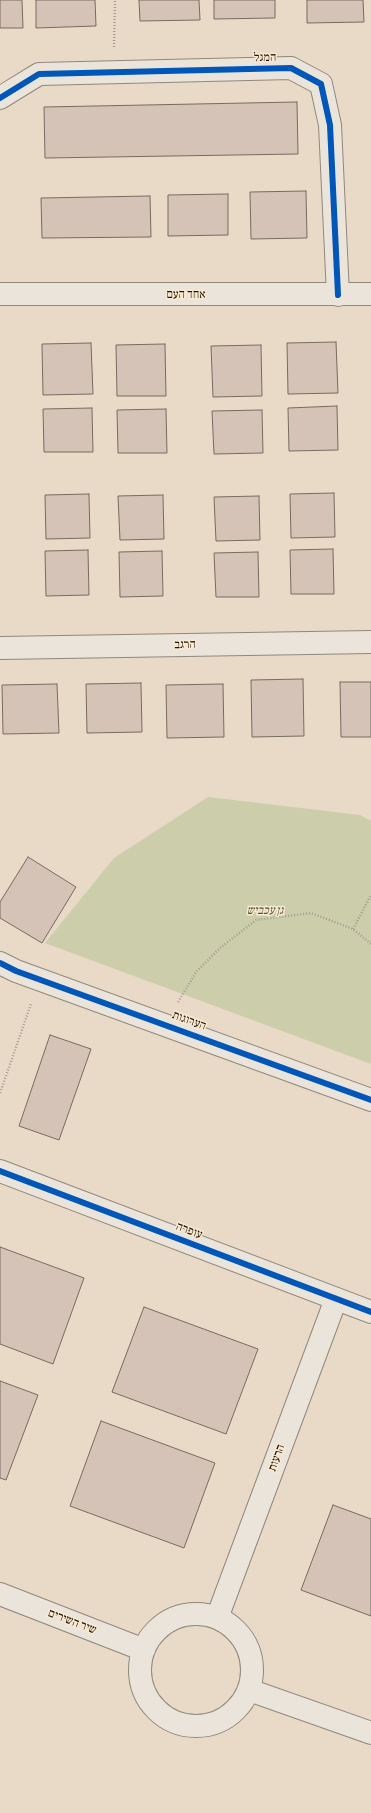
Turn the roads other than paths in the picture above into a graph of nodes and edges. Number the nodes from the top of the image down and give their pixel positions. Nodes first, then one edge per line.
1 (0, 98) edge
2 (0, 294) edge
3 (371, 294) edge
4 (338, 295) junction
5 (371, 642) edge
6 (0, 648) edge
7 (0, 963) edge
8 (371, 1100) edge
9 (0, 1171) edge
10 (336, 1299) junction
11 (371, 1312) edge
12 (0, 1594) edge
13 (217, 1618) junction
14 (144, 1650) junction
15 (249, 1690) junction
16 (371, 1733) edge

1 - 4 street, המגל
2 - 4 street, אחד העם
3 - 4 street, אחד העם
5 - 6 street, הרגב
7 - 8 street, הערוגות
9 - 10 street, עופרה
10 - 11 street, עופרה
10 - 13 street, הרעות
12 - 14 street, שיר השירים
13 - 14 street
13 - 15 street
14 - 15 street
15 - 16 street

